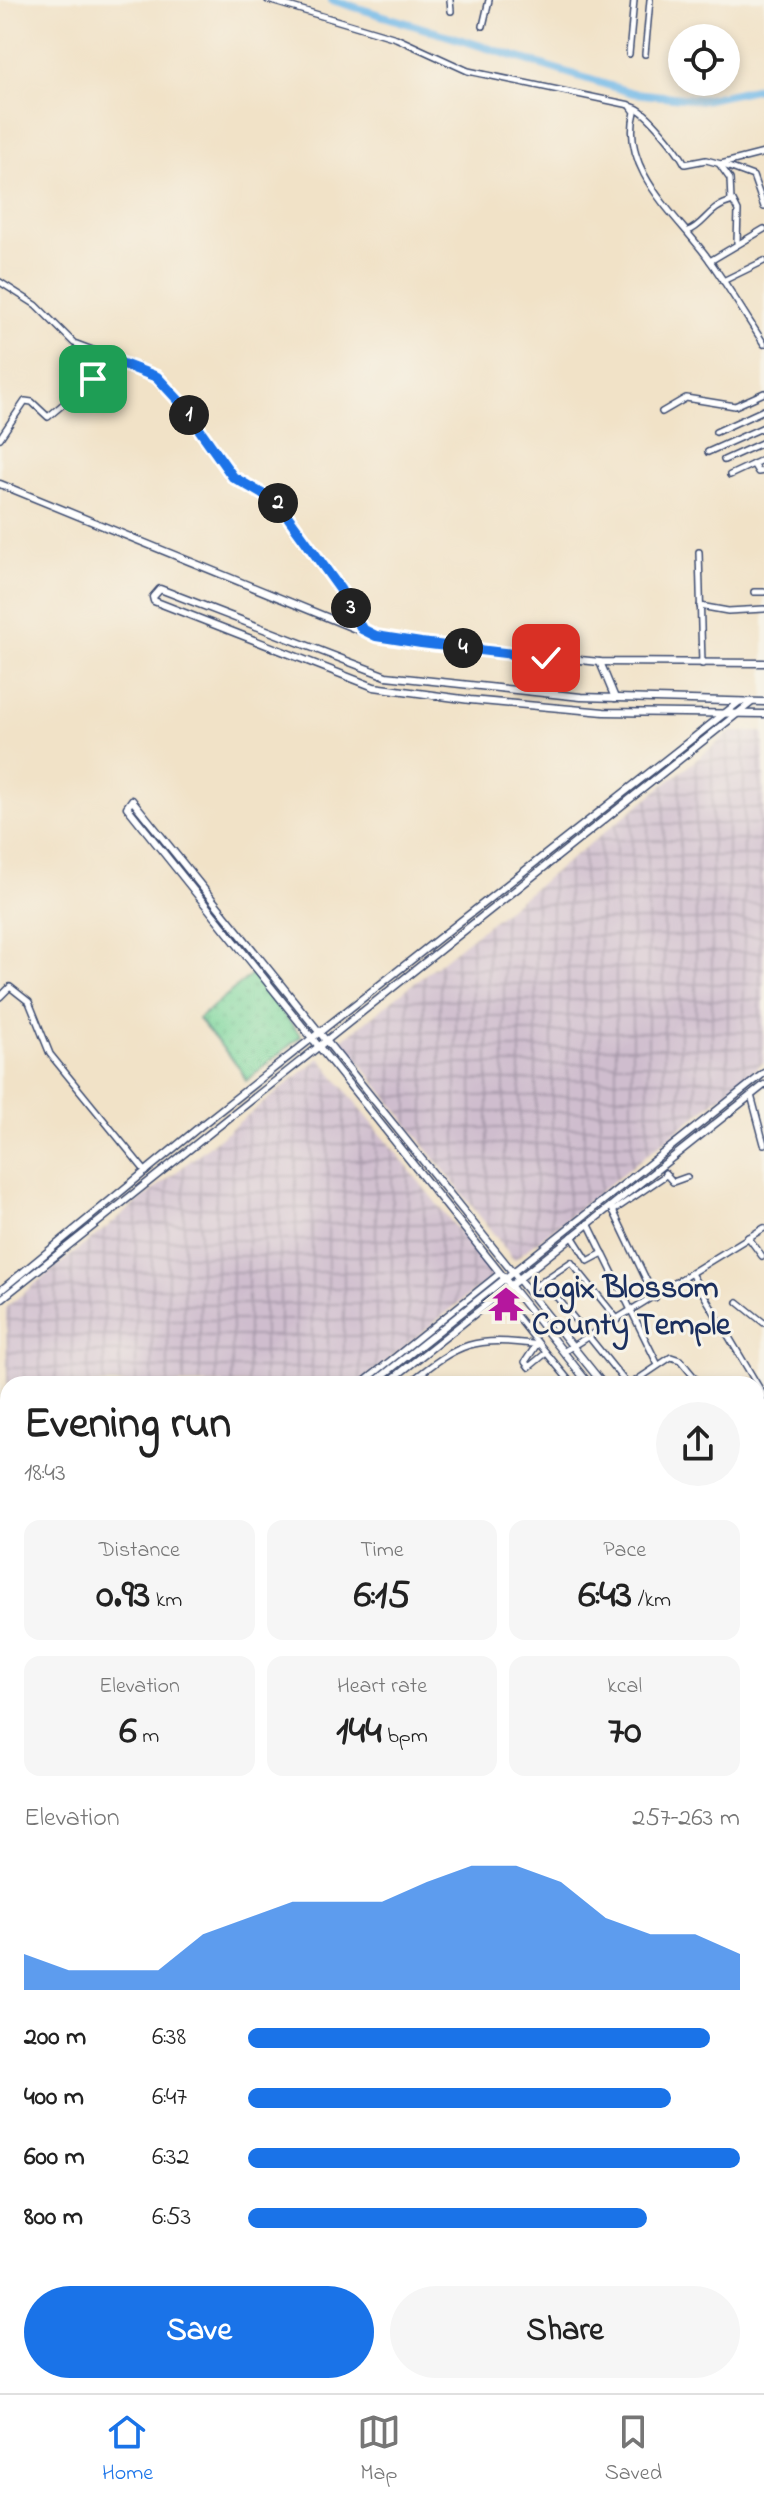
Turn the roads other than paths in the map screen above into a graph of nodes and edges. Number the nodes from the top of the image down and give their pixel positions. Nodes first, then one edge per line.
1 (268, 0) edge
2 (450, 0) edge
3 (489, 0) edge
4 (634, 0) edge
5 (650, 0) edge
6 (451, 11) dead end
7 (483, 26) dead end
8 (629, 54) dead end
9 (645, 54) dead end
10 (632, 107) junction
11 (764, 153) edge
12 (720, 164) junction
13 (731, 201) junction
14 (764, 207) edge
15 (764, 229) edge
16 (688, 231) junction
17 (737, 242) junction
18 (710, 261) junction
19 (764, 261) edge
20 (723, 281) junction
21 (0, 282) edge
22 (763, 341) edge
23 (110, 359) junction
24 (761, 395) edge
25 (764, 409) edge
26 (662, 412) dead end
27 (764, 427) edge
28 (716, 432) dead end
29 (0, 438) edge
30 (764, 442) edge
31 (708, 452) dead end
32 (764, 459) edge
33 (724, 460) dead end
34 (753, 464) junction
35 (764, 471) edge
36 (730, 475) dead end
37 (0, 484) edge
38 (699, 552) dead end
39 (754, 592) dead end
40 (764, 592) edge
41 (700, 606) junction
42 (764, 609) edge
43 (372, 635) junction
44 (764, 663) edge
45 (702, 665) junction
46 (601, 666) junction
47 (615, 698) junction
48 (740, 702) junction
49 (752, 702) junction
50 (764, 702) edge
51 (724, 714) junction
52 (736, 714) junction
53 (764, 714) edge
54 (0, 997) edge
55 (325, 1036) junction
56 (316, 1043) junction
57 (764, 1073) edge
58 (764, 1085) edge
59 (751, 1095) junction
60 (764, 1144) edge
61 (659, 1167) junction
62 (146, 1172) junction
63 (666, 1175) junction
64 (687, 1177) dead end
65 (612, 1208) junction
66 (587, 1222) junction
67 (764, 1228) edge
68 (571, 1235) junction
69 (748, 1237) junction
70 (603, 1253) junction
71 (762, 1256) edge
72 (512, 1270) junction
73 (501, 1275) junction
74 (692, 1275) junction
75 (0, 1277) edge
76 (518, 1277) junction
77 (543, 1280) junction
78 (509, 1284) junction
79 (3, 1288) edge
80 (528, 1291) junction
81 (655, 1298) junction
82 (0, 1300) edge
83 (738, 1302) dead end
84 (526, 1306) junction
85 (633, 1311) junction
86 (618, 1320) junction
87 (764, 1323) edge
88 (590, 1337) junction
89 (538, 1345) junction
90 (573, 1346) junction
91 (563, 1352) junction
92 (546, 1353) junction
93 (658, 1365) junction
94 (580, 1374) edge
95 (371, 1376) edge
96 (381, 1376) edge
97 (396, 1376) edge
98 (419, 1376) edge
99 (565, 1376) edge
100 (597, 1376) edge
101 (622, 1376) edge
102 (641, 1376) edge
103 (691, 1376) edge
104 (752, 1376) edge

1 - 10 street
2 - 6 street
3 - 7 street
4 - 8 street
5 - 9 street
10 - 12 street
10 - 16 street
11 - 12 street
12 - 13 street
12 - 14 street
13 - 16 street
13 - 17 street
15 - 17 street
16 - 18 street
17 - 18 street
18 - 20 street
19 - 20 street
20 - 22 street
21 - 23 street
23 - 29 street
23 - 43 street
24 - 25 street
24 - 26 street
25 - 28 street
27 - 31 street
30 - 33 street
32 - 34 street
34 - 35 street
34 - 36 street
37 - 43 street
38 - 41 street
39 - 40 street
41 - 42 street
41 - 45 street
43 - 46 street
44 - 45 street
45 - 46 street
46 - 47 street
47 - 48 street
47 - 51 street
48 - 49 street
48 - 51 street
49 - 50 street
49 - 52 street
51 - 52 street
51 - 55 street
52 - 53 street
52 - 55 street
54 - 62 street
55 - 56 street
55 - 56 street
55 - 72 street
56 - 62 street
56 - 73 street
56 - 82 street
57 - 72 street
58 - 59 street
59 - 60 street
59 - 61 street
61 - 63 street
61 - 65 street
62 - 79 street
63 - 64 street
63 - 65 street
65 - 66 street
65 - 81 street
66 - 68 street
66 - 70 street
67 - 69 street
68 - 70 street
68 - 76 street
69 - 71 street
69 - 74 street
70 - 85 street
72 - 73 street
72 - 76 street
73 - 78 street
73 - 95 street
73 - 96 street
74 - 81 street
74 - 104 street
75 - 79 street
76 - 78 street
76 - 80 street
77 - 80 street
77 - 86 street
77 - 88 street
78 - 84 street
78 - 97 street
80 - 90 street
81 - 85 street
83 - 87 street
84 - 89 street
84 - 91 street
85 - 86 street
85 - 93 street
86 - 88 street
88 - 90 street
88 - 101 street
89 - 92 street
89 - 92 street
89 - 98 street
90 - 91 street
90 - 100 street
91 - 94 street
92 - 99 street
93 - 102 street
93 - 103 street

